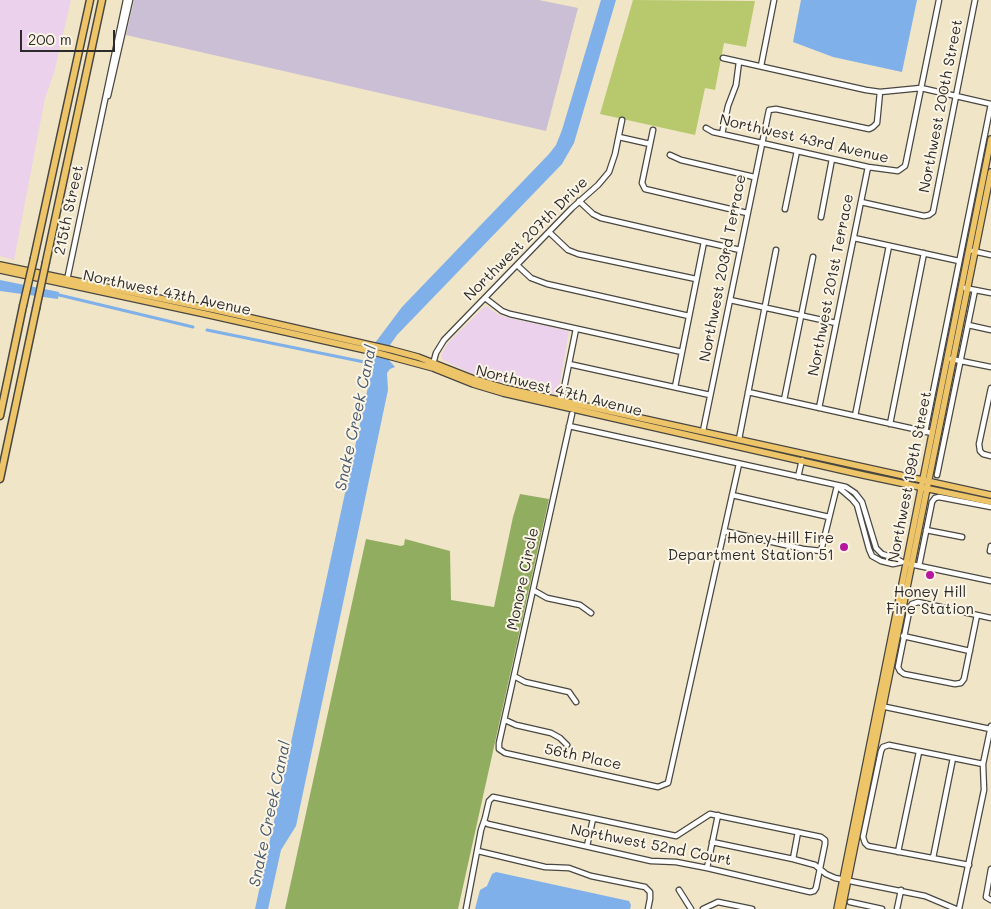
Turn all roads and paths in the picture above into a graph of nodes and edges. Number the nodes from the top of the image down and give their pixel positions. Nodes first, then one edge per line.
1 (90, 0) edge
2 (102, 0) edge
3 (128, 0) edge
4 (774, 0) edge
5 (939, 0) edge
6 (975, 0) edge
7 (723, 58) dead end
8 (739, 62) junction
9 (761, 66) junction
10 (921, 88) junction
11 (880, 92) junction
12 (956, 96) junction
13 (991, 104) edge
14 (622, 120) dead end
15 (706, 128) dead end
16 (653, 130) dead end
17 (722, 134) junction
18 (619, 137) junction
19 (991, 139) edge
20 (761, 143) junction
21 (650, 144) junction
22 (797, 151) junction
23 (670, 155) dead end
24 (832, 159) junction
25 (868, 167) junction
26 (991, 172) edge
27 (754, 177) junction
28 (579, 201) junction
29 (861, 202) junction
30 (785, 209) dead end
31 (747, 213) junction
32 (821, 217) dead end
33 (549, 232) junction
34 (854, 238) junction
35 (704, 242) junction
36 (889, 246) junction
37 (740, 250) junction
38 (776, 250) dead end
39 (972, 251) junction
40 (924, 253) junction
41 (991, 255) edge
42 (813, 258) dead end
43 (959, 261) junction
44 (517, 264) junction
45 (0, 265) edge
46 (0, 270) edge
47 (696, 279) junction
48 (66, 281) junction
49 (954, 286) junction
50 (964, 288) junction
51 (975, 290) junction
52 (991, 293) edge
53 (485, 298) junction
54 (730, 300) junction
55 (764, 307) junction
56 (689, 316) junction
57 (801, 316) junction
58 (836, 323) junction
59 (968, 325) junction
60 (576, 329) junction
61 (991, 330) edge
62 (682, 352) junction
63 (953, 359) junction
64 (569, 364) junction
65 (433, 365) junction
66 (991, 367) edge
67 (675, 387) junction
68 (991, 388) edge
69 (748, 392) junction
70 (710, 395) junction
71 (561, 400) junction
72 (784, 400) junction
73 (560, 406) junction
74 (820, 408) junction
75 (572, 414) dead end
76 (0, 416) edge
77 (855, 416) junction
78 (890, 424) junction
79 (569, 426) junction
80 (703, 431) junction
81 (929, 432) junction
82 (692, 435) junction
83 (739, 439) junction
84 (743, 447) junction
85 (991, 456) edge
86 (802, 460) junction
87 (832, 460) junction
88 (738, 464) junction
89 (821, 465) junction
90 (937, 476) dead end
91 (798, 477) junction
92 (0, 479) edge
93 (923, 481) junction
94 (930, 482) junction
95 (836, 486) junction
96 (921, 488) junction
97 (928, 489) junction
98 (732, 495) junction
99 (991, 495) edge
100 (991, 502) edge
101 (991, 507) edge
102 (865, 510) junction
103 (859, 512) junction
104 (830, 517) junction
105 (926, 530) junction
106 (724, 531) junction
107 (962, 537) dead end
108 (882, 554) junction
109 (879, 560) junction
110 (909, 564) junction
111 (991, 581) edge
112 (533, 590) junction
113 (592, 612) dead end
114 (977, 615) junction
115 (991, 618) edge
116 (898, 635) junction
117 (970, 651) junction
118 (514, 676) junction
119 (576, 702) dead end
120 (880, 706) junction
121 (504, 720) junction
122 (991, 727) edge
123 (567, 745) dead end
124 (499, 749) joint
125 (918, 752) junction
126 (953, 758) junction
127 (983, 764) junction
128 (866, 792) junction
129 (718, 815) junction
130 (593, 818) junction
131 (484, 822) junction
132 (798, 832) junction
133 (712, 842) junction
134 (587, 846) junction
135 (478, 851) junction
136 (898, 852) junction
137 (793, 858) junction
138 (933, 858) junction
139 (969, 865) junction
140 (707, 868) junction
141 (820, 869) junction
142 (991, 869) edge
143 (846, 880) junction
144 (679, 890) dead end
145 (902, 890) junction
146 (991, 900) edge
147 (850, 902) dead end
148 (738, 908) edge
149 (864, 908) edge
150 (466, 909) edge
151 (648, 909) edge
152 (692, 909) edge
153 (702, 909) edge
154 (752, 909) edge
155 (837, 909) edge
156 (842, 909) edge
157 (882, 909) edge
158 (897, 909) edge
159 (958, 909) edge

1 - 76 highway, bridge
2 - 92 highway, bridge
3 - 48 street, 215th Street
4 - 9 street
5 - 10 street
6 - 12 street, Northwest 200th Street
7 - 8 street
8 - 9 street
8 - 17 street
9 - 11 street
10 - 11 street
10 - 12 street
10 - 25 street, Northwest 43rd Avenue
11 - 20 street, Northwest 203rd Terrace
12 - 13 street
12 - 29 street, Northwest 200th Street
13 - 43 street
14 - 18 street, Northwest 207th Drive
15 - 17 street, Northwest 43rd Avenue
16 - 21 street
17 - 20 street, Northwest 43rd Avenue
18 - 21 street
18 - 28 street, Northwest 207th Drive
19 - 39 main road, Northwest 199th Street
20 - 22 street, Northwest 43rd Avenue
20 - 27 street, Northwest 203rd Terrace
21 - 31 street
22 - 24 street, Northwest 43rd Avenue
22 - 30 street
23 - 27 street
24 - 25 street, Northwest 43rd Avenue
24 - 32 street
25 - 29 street, Northwest 201st Terrace
26 - 39 main road, Northwest 199th Street
27 - 31 street, Northwest 203rd Terrace
28 - 33 street, Northwest 207th Drive
28 - 35 street
29 - 34 street, Northwest 201st Terrace
31 - 37 street, Northwest 203rd Terrace
33 - 44 street, Northwest 207th Drive
33 - 47 street
34 - 36 street
34 - 58 street, Northwest 201st Terrace
35 - 37 street
35 - 47 street
36 - 40 street
36 - 77 street
37 - 54 street, Northwest 203rd Terrace
38 - 55 street
39 - 41 street
39 - 50 main road, Northwest 199th Street
40 - 43 street
40 - 78 street
42 - 57 street
43 - 49 street
44 - 53 street, Northwest 207th Drive
44 - 56 street
45 - 48 main road
46 - 48 main road
47 - 56 street
48 - 65 main road, Northwest 47th Avenue
49 - 50 street
49 - 81 street
50 - 51 street
50 - 63 main road, Northwest 199th Street
51 - 52 street
51 - 59 street
53 - 60 street
53 - 65 street, Northwest 207th Drive
54 - 55 street
54 - 70 street, Northwest 203rd Terrace
55 - 57 street
55 - 69 street
56 - 62 street
57 - 58 street
57 - 72 street
58 - 74 street, Northwest 201st Terrace
59 - 61 street
59 - 63 street
60 - 62 street
60 - 64 street
62 - 67 street
63 - 66 street
63 - 81 main road, Northwest 199th Street
63 - 90 street
63 - 94 main road, Northwest 199th Street
64 - 67 street
64 - 71 street
65 - 71 main road, Northwest 47th Avenue
65 - 73 main road, Northwest 47th Avenue
67 - 70 street
68 - 85 street
69 - 72 street
69 - 83 street
70 - 80 street, Northwest 203rd Terrace
71 - 73 street
71 - 80 main road, Northwest 47th Avenue
72 - 74 street
73 - 82 main road, Northwest 47th Avenue
74 - 77 street
75 - 79 street, Monore Circle
77 - 78 street
78 - 81 street
79 - 88 street
79 - 112 street, Monore Circle
80 - 82 main road
80 - 83 main road, Northwest 47th Avenue
81 - 93 main road, Northwest 199th Street
82 - 84 main road, Northwest 47th Avenue
83 - 84 main road
83 - 87 main road, Northwest 47th Avenue
84 - 86 main road, Northwest 47th Avenue
86 - 89 main road, Northwest 47th Avenue
86 - 91 street
87 - 89 main road
87 - 93 main road, Northwest 47th Avenue
88 - 91 street
88 - 98 street
89 - 96 main road, Northwest 47th Avenue
91 - 95 street
93 - 94 main road, Northwest 47th Avenue
93 - 96 main road, Northwest 199th Street
94 - 97 main road, Northwest 199th Street
94 - 99 main road, Northwest 47th Avenue
95 - 102 street
95 - 103 street
95 - 104 street
96 - 97 main road, Northwest 47th Avenue
96 - 110 main road, Northwest 199th Street
97 - 100 main road, Northwest 47th Avenue
97 - 110 main road, Northwest 199th Street
98 - 104 street
98 - 106 street
101 - 105 street
102 - 103 street
102 - 108 street
103 - 109 street
104 - 106 street
105 - 107 street
105 - 110 street
106 - 124 street, 56th Place
108 - 109 street
108 - 110 street
109 - 110 street
110 - 111 street
110 - 116 main road, Northwest 199th Street
112 - 113 street
112 - 118 street, Monore Circle
114 - 115 street
114 - 116 street
114 - 117 street
116 - 117 street
116 - 117 street
116 - 120 main road, Northwest 199th Street
118 - 119 street
118 - 121 street, Monore Circle
120 - 122 street
120 - 128 main road, Northwest 199th Street
121 - 123 street
121 - 124 street, Monore Circle
122 - 127 street
125 - 126 street
125 - 128 street
125 - 136 street
126 - 127 street
126 - 138 street
127 - 139 street
128 - 136 street
128 - 143 main road, Northwest 199th Street
129 - 130 street
129 - 132 street
129 - 133 street
130 - 131 street
130 - 134 street
131 - 134 street, Northwest 52nd Court
131 - 135 street
132 - 137 street
132 - 141 street
133 - 137 street
133 - 140 street
134 - 140 street, Northwest 52nd Court
135 - 150 street
135 - 151 street
136 - 138 street
137 - 141 street
138 - 139 street
139 - 159 street
140 - 141 street, Northwest 52nd Court
141 - 143 street
142 - 146 street
143 - 145 street
143 - 155 main road, Northwest 199th Street
143 - 156 main road, Northwest 199th Street
144 - 152 street
145 - 158 street
145 - 159 street
147 - 149 street
148 - 153 street
148 - 154 street
149 - 157 street

